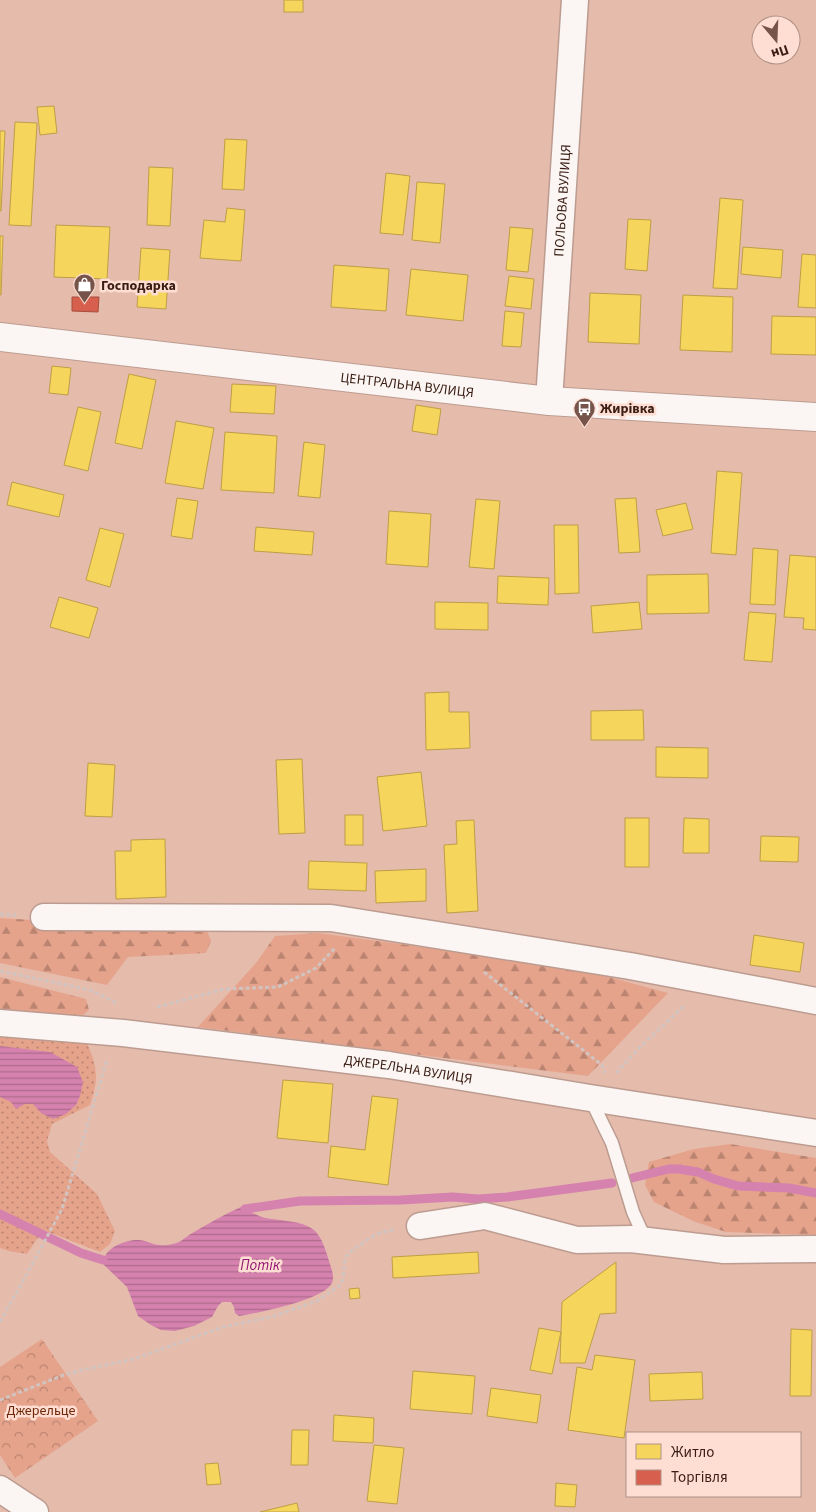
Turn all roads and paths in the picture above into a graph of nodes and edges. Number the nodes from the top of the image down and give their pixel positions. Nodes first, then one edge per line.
1 (575, 0) edge
2 (0, 337) edge
3 (549, 401) junction
4 (816, 417) edge
5 (44, 917) dead end
6 (375, 925) junction
7 (482, 970) dead end
8 (0, 971) edge
9 (710, 981) junction
10 (816, 1001) edge
11 (0, 1023) edge
12 (125, 1026) junction
13 (603, 1093) junction
14 (816, 1133) edge
15 (420, 1226) joint
16 (646, 1241) junction
17 (816, 1249) edge
18 (0, 1322) edge
19 (0, 1400) edge
20 (0, 1489) edge
21 (30, 1510) edge

1 - 3 street, ПОЛЬОВА ВУЛИЦЯ
2 - 3 street, ЦЕНТРАЛЬНА ВУЛИЦЯ
3 - 4 street, ЦЕНТРАЛЬНА ВУЛИЦЯ
5 - 6 street
6 - 9 street
6 - 12 path
7 - 13 path
8 - 12 path
9 - 10 street
9 - 13 path
11 - 12 street, ДЖЕРЕЛЬНА ВУЛИЦЯ
12 - 13 street, ДЖЕРЕЛЬНА ВУЛИЦЯ
12 - 18 path
13 - 14 street, ДЖЕРЕЛЬНА ВУЛИЦЯ
13 - 16 lane
15 - 16 street
15 - 19 path
16 - 17 street
20 - 21 street

